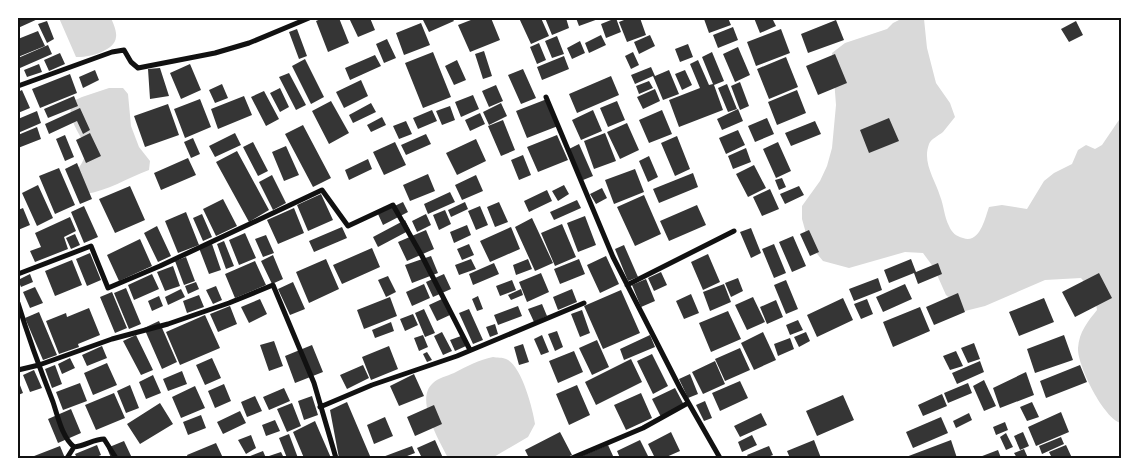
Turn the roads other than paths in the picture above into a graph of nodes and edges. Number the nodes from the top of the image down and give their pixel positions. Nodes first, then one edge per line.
1 (309, 18) edge
2 (18, 86) edge
3 (546, 97) dead end
4 (734, 231) dead end
5 (18, 274) edge
6 (627, 285) junction
7 (18, 303) edge
8 (584, 303) dead end
9 (470, 350) junction
10 (39, 365) junction
11 (18, 370) edge
12 (688, 403) junction
13 (320, 407) junction
14 (74, 447) junction
15 (67, 458) edge
16 (116, 458) edge
17 (336, 458) edge
18 (572, 458) edge
19 (720, 458) edge

1 - 2 street
3 - 6 street
4 - 6 street
5 - 9 street
6 - 12 street
7 - 10 street
8 - 9 street
9 - 13 street
10 - 11 street
10 - 13 street
10 - 14 street
12 - 18 street
12 - 19 street
13 - 17 street
14 - 15 street
14 - 16 street

